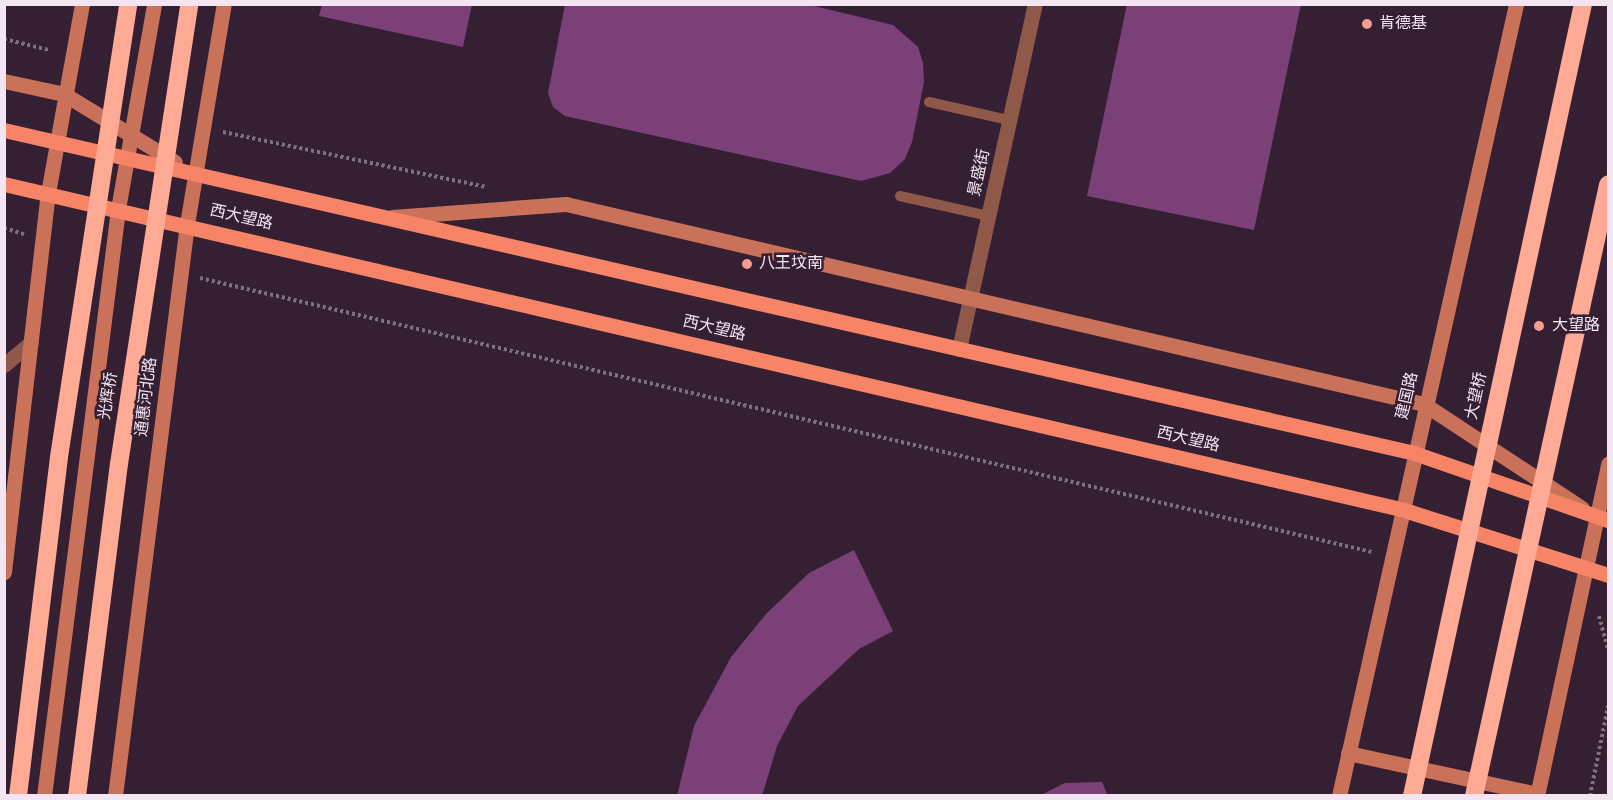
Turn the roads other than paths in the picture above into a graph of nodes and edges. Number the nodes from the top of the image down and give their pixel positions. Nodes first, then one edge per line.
1 (81, 4) edge
2 (128, 4) edge
3 (154, 4) edge
4 (189, 4) edge
5 (224, 4) edge
6 (1035, 4) edge
7 (1516, 4) edge
8 (1583, 4) edge
9 (4, 81) edge
10 (64, 94) junction
11 (929, 102) dead end
12 (1009, 120) junction
13 (4, 130) edge
14 (130, 135) junction
15 (57, 141) junction
16 (126, 158) junction
17 (196, 175) junction
18 (1608, 185) edge
19 (12, 186) edge
20 (48, 193) junction
21 (900, 196) dead end
22 (118, 209) junction
23 (989, 216) junction
24 (382, 217) junction
25 (187, 224) junction
26 (970, 301) junction
27 (31, 342) junction
28 (959, 350) junction
29 (4, 365) edge
30 (1424, 404) junction
31 (1414, 453) junction
32 (1608, 464) edge
33 (1401, 509) junction
34 (1603, 519) edge
35 (1586, 570) junction
36 (4, 572) edge
37 (1608, 575) edge
38 (1348, 753) junction
39 (18, 795) edge
40 (44, 795) edge
41 (77, 795) edge
42 (115, 795) edge
43 (1339, 795) edge
44 (1412, 795) edge
45 (1474, 795) edge
46 (1537, 795) edge

1 - 10 street
2 - 39 highway, bridge
3 - 14 street
4 - 41 highway, 光辉桥, bridge
5 - 17 street, 通惠河北路
6 - 12 street, 景盛街
7 - 30 street, 建国路
8 - 44 highway, 大望桥, bridge
9 - 10 street, 西大望路
10 - 14 street, 西大望路
10 - 15 street
11 - 12 lane
12 - 23 street, 景盛街
13 - 15 main road, 西大望路
14 - 16 street
14 - 17 street, 西大望路
15 - 16 main road, 西大望路
15 - 20 street
16 - 17 main road, 西大望路
16 - 22 street
17 - 24 main road, 西大望路
17 - 25 street, 通惠河北路
18 - 45 highway, bridge
19 - 20 main road, 西大望路
20 - 22 main road, 西大望路
20 - 27 street
21 - 23 lane
22 - 25 main road, 西大望路
22 - 40 street
23 - 26 street, 景盛街
24 - 26 street, 西大望路
24 - 28 main road, 西大望路
25 - 33 main road, 西大望路
25 - 42 street, 通惠河北路
26 - 28 street, 景盛街
26 - 30 street, 西大望路
27 - 29 street
27 - 36 street
28 - 31 main road, 西大望路
30 - 31 street, 建国路
30 - 34 street, 西大望路
31 - 33 street, 建国路
31 - 34 main road, 西大望路
32 - 34 street
33 - 35 main road, 西大望路
33 - 38 street, 建国路
34 - 35 street
35 - 37 main road
35 - 46 street
38 - 43 street, 建国路
38 - 46 street

